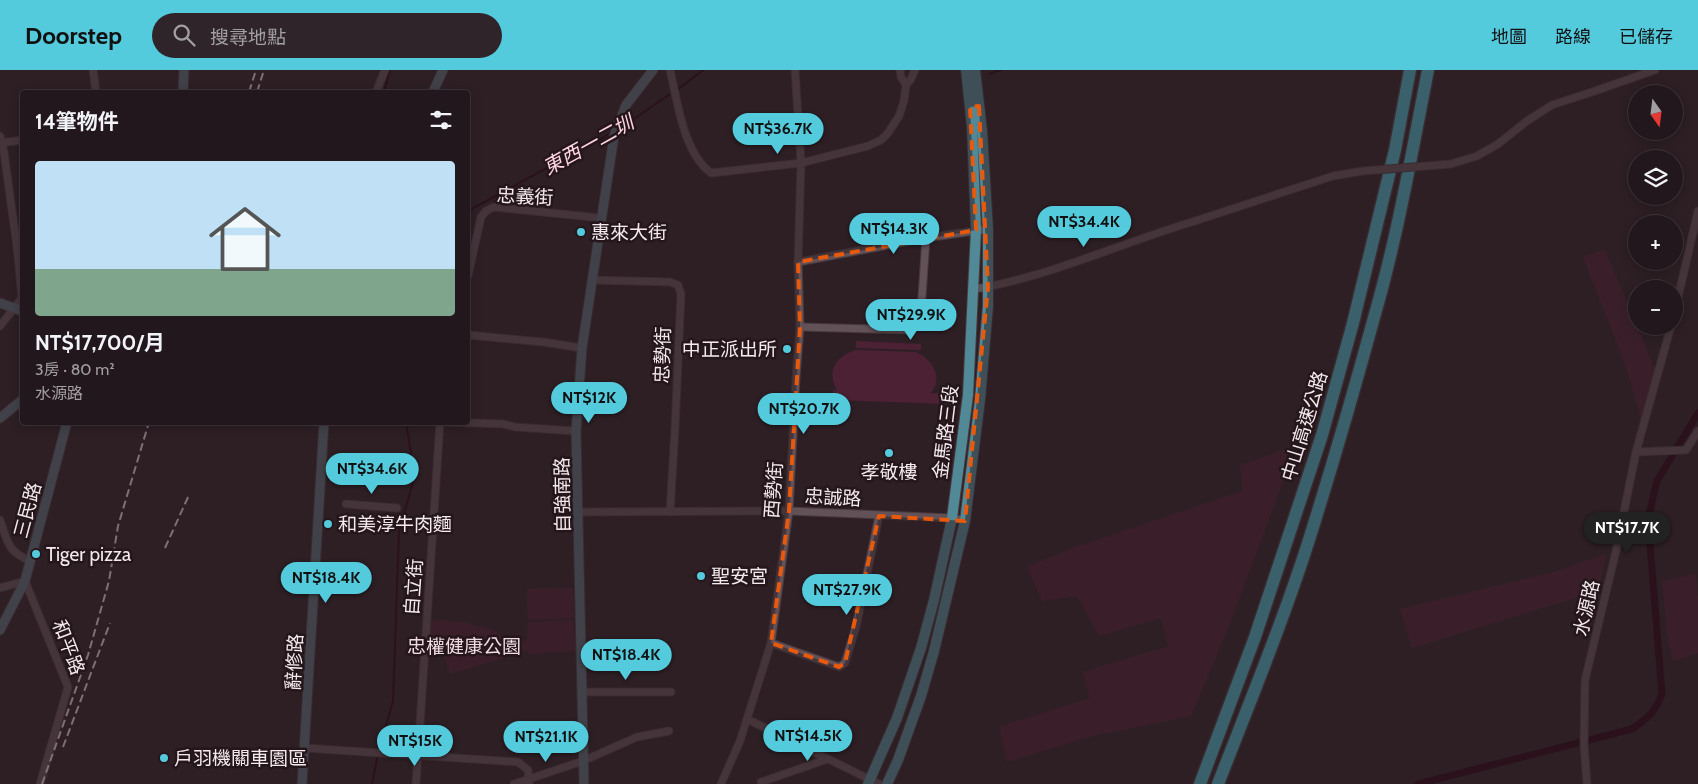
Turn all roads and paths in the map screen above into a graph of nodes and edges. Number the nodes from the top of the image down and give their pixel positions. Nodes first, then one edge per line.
1 (93, 70) edge
2 (184, 70) edge
3 (385, 70) edge
4 (447, 70) edge
5 (653, 70) edge
6 (670, 70) edge
7 (796, 70) edge
8 (900, 70) edge
9 (915, 70) edge
10 (966, 70) edge
11 (975, 70) edge
12 (1410, 70) edge
13 (1428, 70) edge
14 (1655, 70) edge
15 (441, 74) edge
16 (906, 85) junction
17 (96, 90) edge
18 (183, 90) edge
19 (377, 90) edge
20 (434, 90) edge
21 (975, 107) junction
22 (20, 140) edge
23 (0, 141) edge
24 (801, 163) junction
25 (1698, 211) edge
26 (601, 218) junction
27 (988, 229) junction
28 (976, 230) junction
29 (926, 238) junction
30 (798, 262) junction
31 (470, 267) edge
32 (20, 273) edge
33 (593, 280) junction
34 (1682, 280) edge
35 (988, 287) junction
36 (974, 289) junction
37 (0, 303) edge
38 (19, 310) edge
39 (0, 326) edge
40 (800, 328) junction
41 (470, 335) edge
42 (1668, 335) edge
43 (582, 348) junction
44 (20, 402) edge
45 (0, 418) edge
46 (470, 423) edge
47 (66, 425) edge
48 (324, 425) edge
49 (440, 425) edge
50 (1698, 431) edge
51 (576, 432) junction
52 (1636, 452) junction
53 (346, 504) dead end
54 (397, 508) dead end
55 (789, 511) junction
56 (579, 512) junction
57 (670, 512) junction
58 (879, 516) junction
59 (952, 518) junction
60 (0, 520) edge
61 (965, 521) junction
62 (30, 561) junction
63 (26, 581) junction
64 (0, 588) edge
65 (0, 630) edge
66 (771, 643) junction
67 (582, 692) junction
68 (671, 692) dead end
69 (747, 720) junction
70 (669, 731) dead end
71 (305, 748) junction
72 (418, 756) junction
73 (828, 759) junction
74 (583, 761) junction
75 (529, 782) edge
76 (761, 782) dead end
77 (872, 783) edge
78 (40, 784) edge
79 (302, 784) edge
80 (416, 784) edge
81 (514, 784) edge
82 (584, 784) edge
83 (721, 784) edge
84 (886, 784) edge
85 (1200, 784) edge
86 (1218, 784) edge
87 (1587, 784) edge

1 - 17 street
2 - 18 street
3 - 19 street
4 - 15 street
5 - 26 street, 自強南路
6 - 24 street
7 - 24 street, 西勢街
8 - 16 street
9 - 16 street
10 - 21 main road, 金馬路三段
11 - 21 main road, 金馬路三段
12 - 85 highway, 中山高速公路
13 - 86 highway, 中山高速公路
14 - 35 street, bridge
15 - 20 street
16 - 24 street
21 - 27 main road, 金馬路三段
21 - 28 main road, 金馬路三段
22 - 23 street
23 - 32 street
24 - 30 street, 西勢街
25 - 34 street
26 - 31 street, 忠義街
26 - 33 street, 自強南路
27 - 28 street
27 - 35 main road, 金馬路三段
28 - 29 street
28 - 36 main road, 金馬路三段
29 - 30 street
29 - 40 street
30 - 40 street, 西勢街
33 - 43 street, 自強南路
33 - 57 street, 忠勢街
35 - 36 street
35 - 61 main road, 金馬路三段
36 - 59 main road, 金馬路三段
37 - 38 street
38 - 39 street
40 - 55 street, 西勢街
41 - 43 street
42 - 52 street, 水源路
43 - 51 street, 自強南路
44 - 45 street
46 - 51 street
47 - 62 street, 三民路
48 - 71 street, 辭修路
49 - 72 street, 自立街
50 - 52 street
51 - 56 street, 自強南路
52 - 87 street, 水源路
53 - 54 street
55 - 57 street, 忠誠路
55 - 58 street, 忠誠路
55 - 66 street, 西勢街
56 - 57 street, 忠誠路
56 - 67 street, 自強南路
58 - 59 street, 忠誠路
58 - 66 street
59 - 61 street, 忠誠路
59 - 77 main road, 金馬路三段
60 - 62 street
61 - 84 main road, 金馬路三段
62 - 63 street, 三民路
63 - 64 street
63 - 65 street, 三民路
63 - 78 street, 和平路
66 - 69 street, 西勢街
67 - 68 street
67 - 74 street, 自強南路
69 - 73 street
69 - 83 street, 西勢街
70 - 74 street
71 - 72 street
71 - 79 street, 辭修路
72 - 75 street
72 - 80 street, 自立街
73 - 76 street
73 - 77 street
74 - 75 street
74 - 82 street, 自強南路
75 - 81 street

